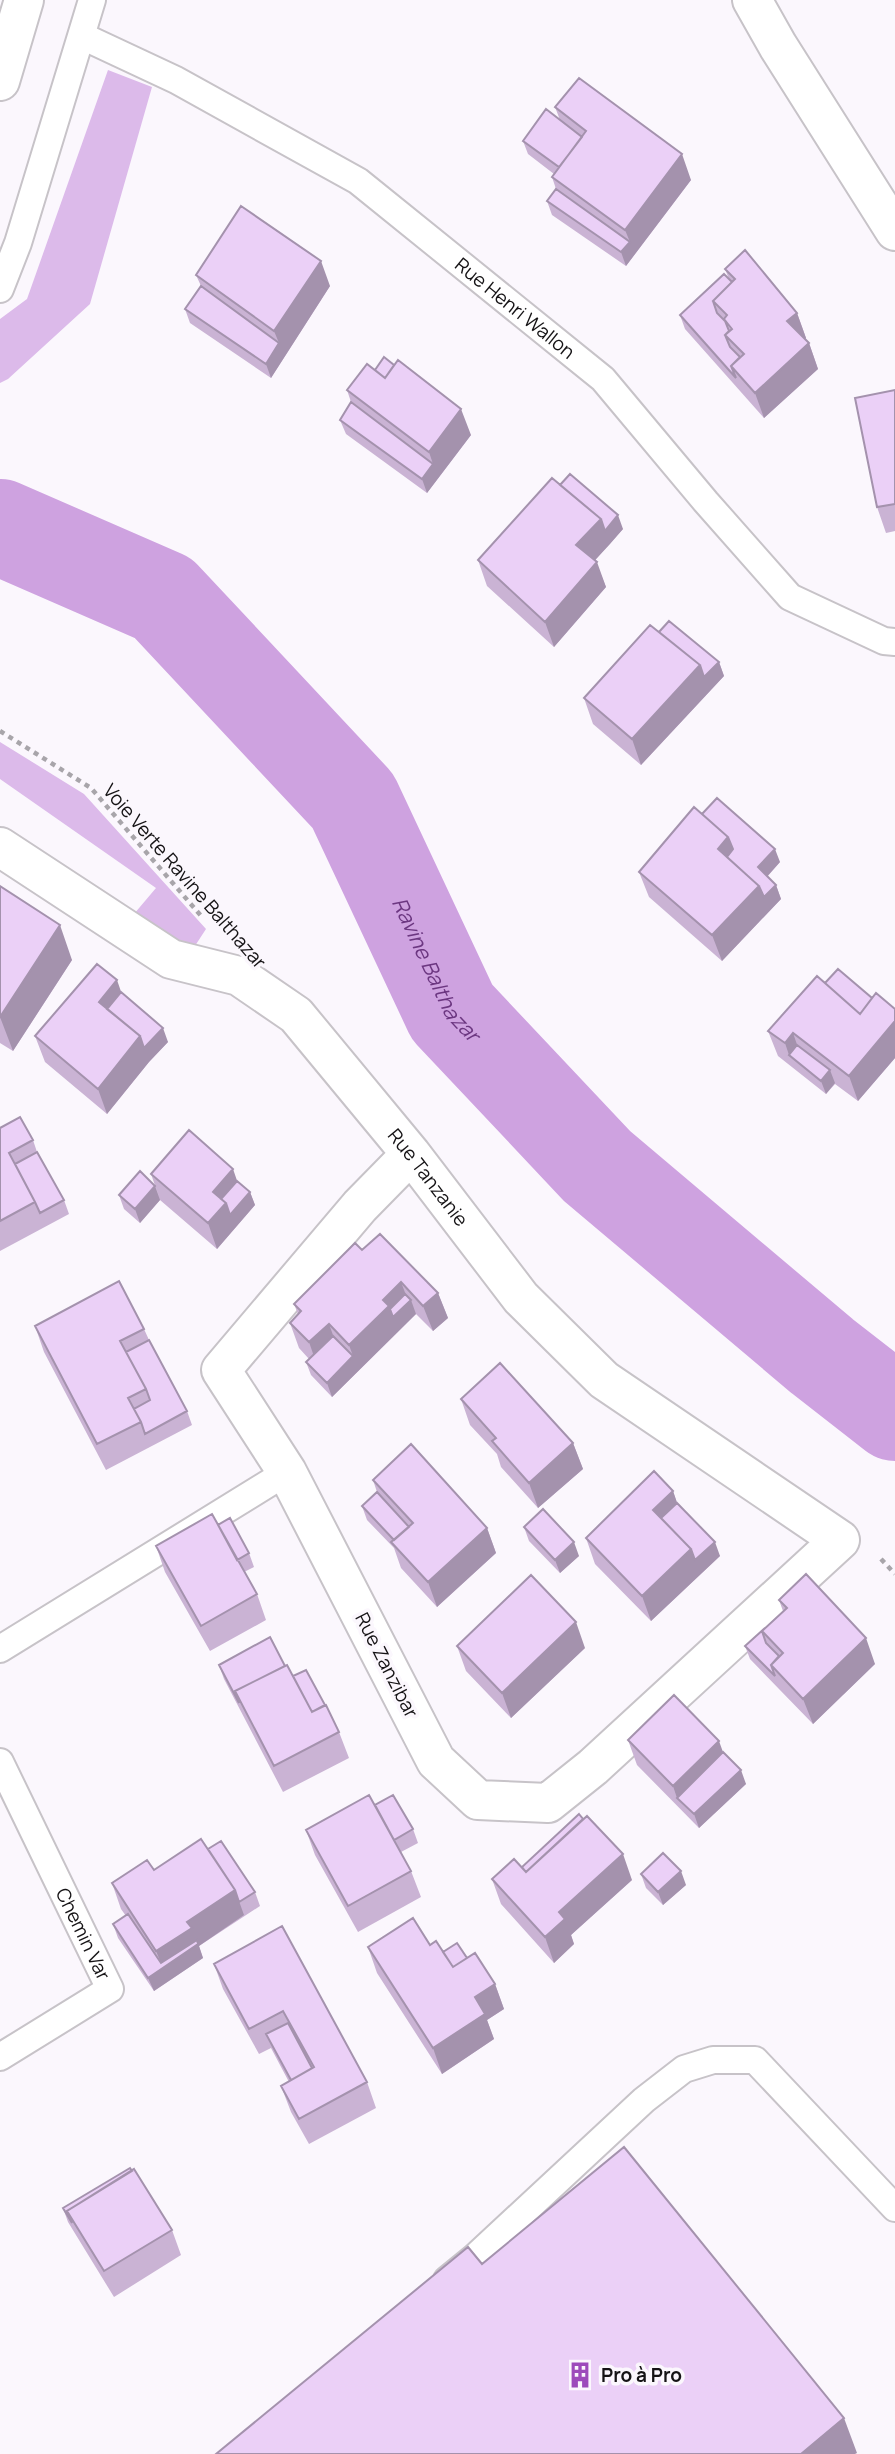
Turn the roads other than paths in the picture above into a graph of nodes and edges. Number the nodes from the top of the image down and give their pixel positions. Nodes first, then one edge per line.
1 (24, 0) edge
2 (92, 0) edge
3 (752, 0) edge
4 (82, 36) junction
5 (0, 81) edge
6 (895, 232) edge
7 (0, 289) edge
8 (895, 642) edge
9 (0, 847) edge
10 (411, 1154) junction
11 (288, 1472) junction
12 (839, 1540) joint
13 (0, 1649) edge
14 (0, 1762) edge
15 (0, 2057) edge
16 (895, 2208) edge
17 (431, 2292) edge

1 - 5 street
2 - 4 lane
3 - 6 street
4 - 7 lane
4 - 8 lane, Rue Henri Wallon
9 - 10 street, Rue Tanzanie
10 - 11 street, Rue Zanzibar
10 - 12 street, Rue Tanzanie
11 - 12 street, Rue Zanzibar
11 - 13 lane
14 - 15 lane, Chemin Var
16 - 17 lane

